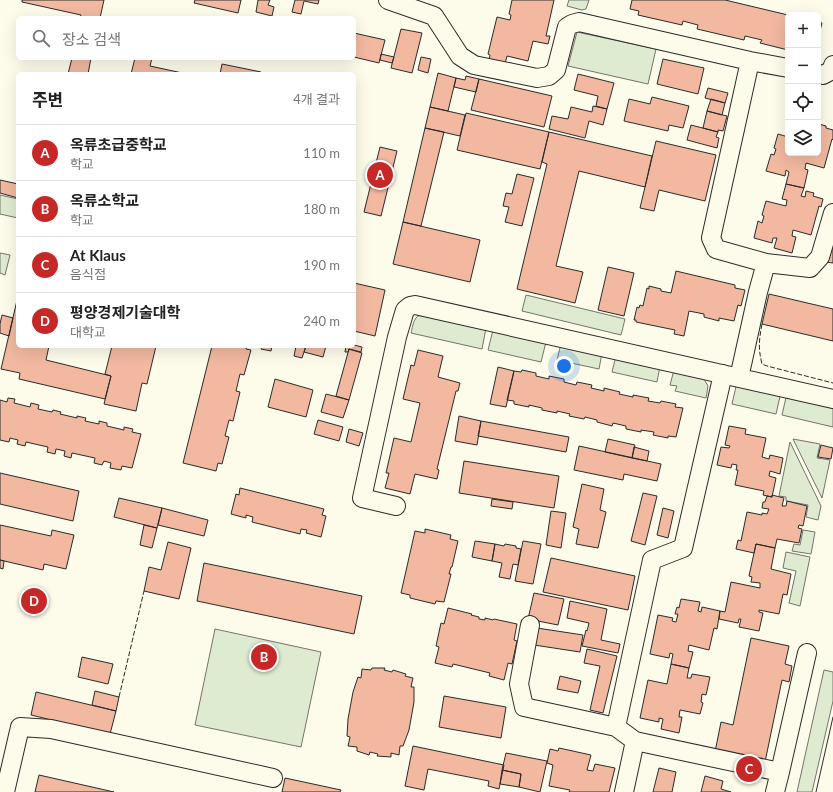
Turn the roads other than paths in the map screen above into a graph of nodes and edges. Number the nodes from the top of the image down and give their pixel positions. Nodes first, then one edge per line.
1 (388, 0) edge
2 (750, 61) junction
3 (833, 65) edge
4 (785, 67) edge
5 (821, 75) edge
6 (833, 213) edge
7 (766, 263) junction
8 (731, 376) junction
9 (833, 399) edge
10 (396, 506) dead end
11 (530, 625) dead end
12 (807, 653) dead end
13 (616, 727) junction
14 (636, 741) junction
15 (780, 772) junction
16 (273, 778) dead end
17 (5, 792) edge
18 (624, 792) edge
19 (775, 792) edge

1 - 2 street
2 - 4 street
2 - 7 street
3 - 5 street
6 - 7 street
7 - 8 street
8 - 9 street
8 - 10 street
8 - 13 street
11 - 13 street
12 - 15 street
13 - 14 street
14 - 15 street
14 - 18 street
15 - 19 street
16 - 17 street

